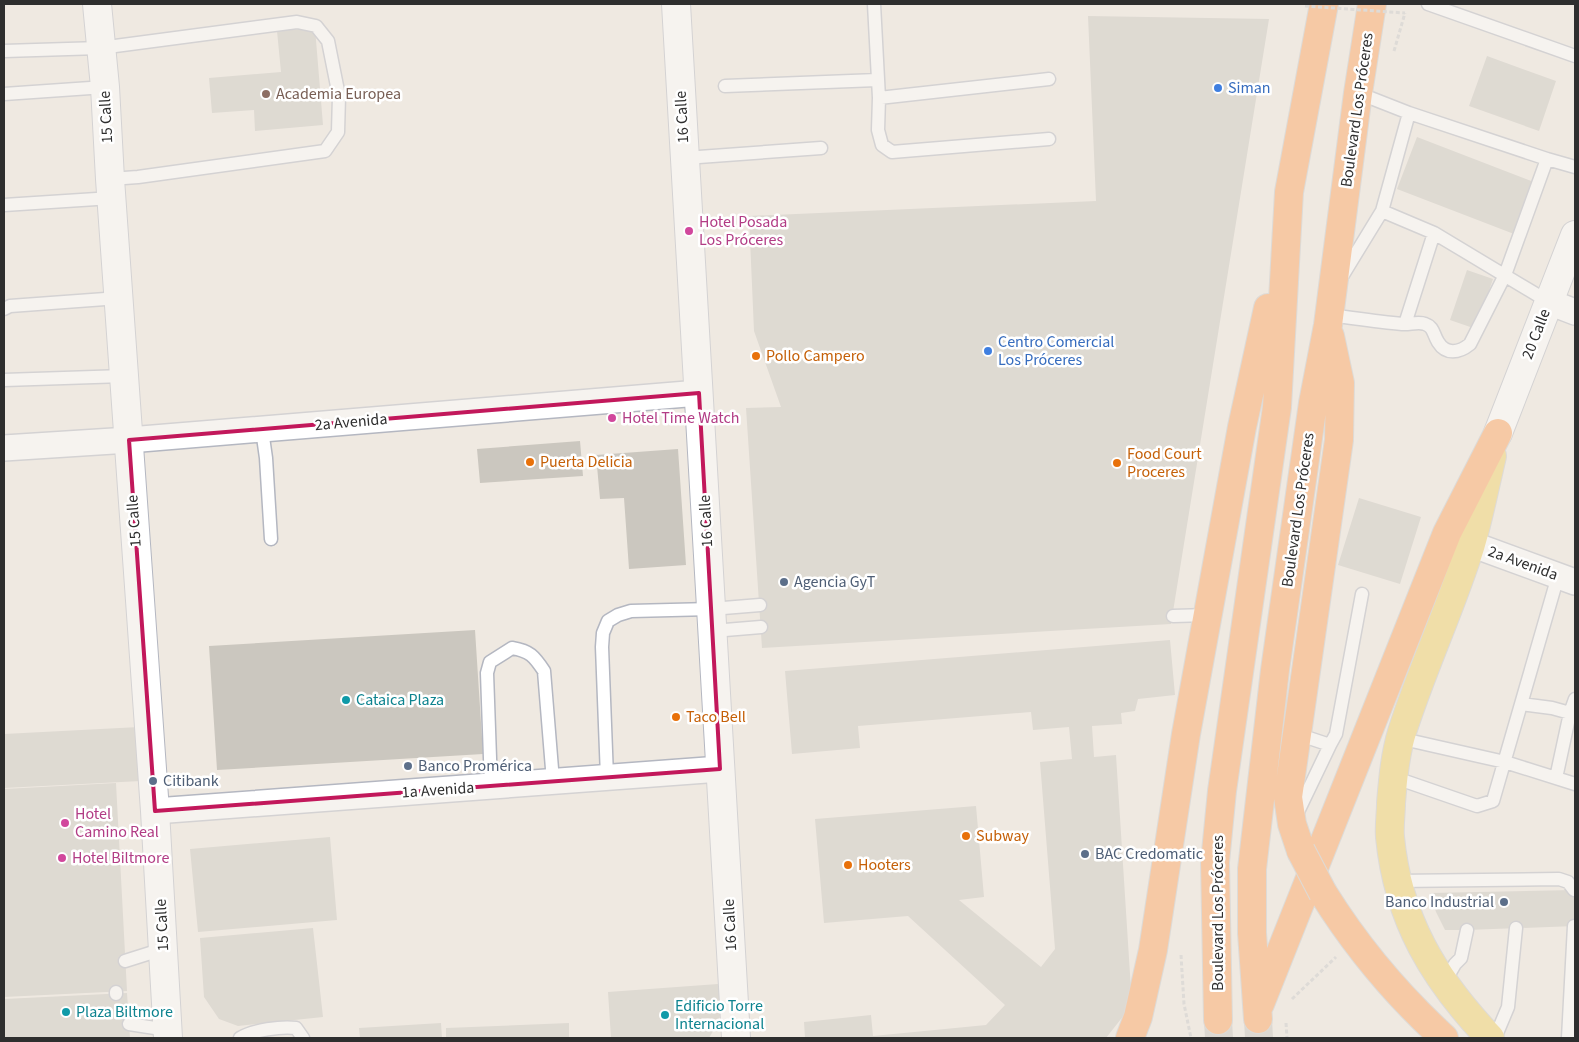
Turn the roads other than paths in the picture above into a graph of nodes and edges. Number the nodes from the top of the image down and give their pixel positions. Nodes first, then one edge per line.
1 (97, 4) edge
2 (676, 4) edge
3 (874, 4) edge
4 (1372, 4) edge
5 (1428, 4) edge
6 (1315, 5) edge
7 (100, 48) junction
8 (4, 51) edge
9 (1575, 56) edge
10 (1049, 79) dead end
11 (877, 80) junction
12 (725, 86) dead end
13 (105, 87) junction
14 (1358, 93) junction
15 (4, 94) edge
16 (879, 98) junction
17 (1409, 113) junction
18 (1049, 139) dead end
19 (820, 148) dead end
20 (685, 158) junction
21 (1546, 158) junction
22 (1575, 167) edge
23 (111, 189) junction
24 (1289, 192) junction
25 (4, 205) edge
26 (1382, 212) junction
27 (1434, 233) junction
28 (1575, 235) edge
29 (1505, 275) junction
30 (119, 298) junction
31 (1549, 302) junction
32 (4, 309) edge
33 (1330, 311) junction
34 (1575, 312) edge
35 (1405, 324) junction
36 (124, 376) junction
37 (4, 380) edge
38 (698, 393) junction
39 (262, 430) junction
40 (1498, 433) junction
41 (129, 440) junction
42 (4, 448) edge
43 (271, 539) dead end
44 (1471, 544) junction
45 (1567, 579) edge
46 (1362, 594) dead end
47 (760, 605) dead end
48 (1208, 615) junction
49 (1173, 616) dead end
50 (712, 620) junction
51 (761, 627) dead end
52 (1575, 699) edge
53 (1522, 704) junction
54 (1570, 713) junction
55 (1297, 734) junction
56 (1402, 734) junction
57 (1330, 745) junction
58 (1505, 762) junction
59 (720, 769) junction
60 (1393, 777) junction
61 (607, 778) junction
62 (1556, 778) junction
63 (553, 781) junction
64 (1575, 784) edge
65 (491, 786) junction
66 (155, 811) junction
67 (1292, 824) junction
68 (1397, 881) junction
69 (1574, 890) edge
70 (1574, 926) edge
71 (1516, 928) dead end
72 (1467, 930) dead end
73 (163, 948) junction
74 (125, 961) dead end
75 (1444, 983) junction
76 (1218, 1020) tunnel mouth
77 (129, 1024) dead end
78 (168, 1034) edge
79 (240, 1038) edge
80 (304, 1038) edge
81 (736, 1038) edge
82 (1130, 1038) edge
83 (1444, 1038) edge
84 (1490, 1038) edge
85 (1495, 1038) edge
86 (1568, 1038) edge

1 - 7 street, 15 Calle
2 - 20 street, 16 Calle
3 - 11 lane
4 - 14 highway, Boulevard Los Próceres
5 - 9 lane
6 - 24 highway, Boulevard Los Próceres
7 - 8 lane
7 - 13 street, 15 Calle
7 - 23 lane
10 - 16 lane
11 - 12 lane
11 - 16 lane
13 - 15 lane
13 - 23 street, 15 Calle
14 - 17 lane
14 - 33 highway, Boulevard Los Próceres
16 - 18 lane
17 - 21 lane
17 - 26 lane
19 - 20 lane
20 - 38 street, 16 Calle
21 - 22 lane
21 - 29 lane
23 - 25 lane
23 - 30 street, 15 Calle
24 - 48 highway
24 - 76 highway, Boulevard Los Próceres
26 - 27 lane
26 - 33 lane
27 - 29 lane
27 - 35 lane
28 - 31 street, 20 Calle
29 - 31 lane
29 - 35 lane
30 - 32 lane
30 - 36 street, 15 Calle
31 - 34 street
31 - 40 street, 20 Calle
33 - 35 lane
33 - 40 highway, Boulevard Los Próceres
33 - 55 highway
36 - 37 lane
36 - 41 street, 15 Calle
38 - 39 street, 2a Avenida
38 - 50 street, 16 Calle
39 - 41 street, 2a Avenida
39 - 43 lane
40 - 44 main road
41 - 42 street, 2a Avenida
41 - 66 street, 15 Calle
44 - 45 street, 2a Avenida
44 - 56 main road
45 - 53 lane
46 - 57 lane
47 - 50 lane
48 - 49 lane
48 - 82 highway
50 - 51 lane
50 - 59 street, 16 Calle
50 - 61 lane
52 - 54 lane
53 - 54 lane
53 - 58 lane
54 - 62 lane
55 - 57 lane
55 - 67 highway
56 - 58 lane
56 - 60 main road
57 - 67 lane
58 - 60 lane
58 - 62 lane
59 - 61 street, 1a Avenida
59 - 81 street, 16 Calle
60 - 68 main road
61 - 63 street, 1a Avenida
62 - 64 lane
63 - 65 street, 1a Avenida
63 - 65 lane
65 - 66 street, 1a Avenida
66 - 73 street, 15 Calle
67 - 83 highway, bridge
68 - 69 lane
68 - 75 main road
70 - 86 lane
71 - 85 lane
72 - 75 lane
73 - 74 lane
73 - 78 street, 15 Calle
75 - 84 main road
77 - 78 lane
79 - 80 lane

